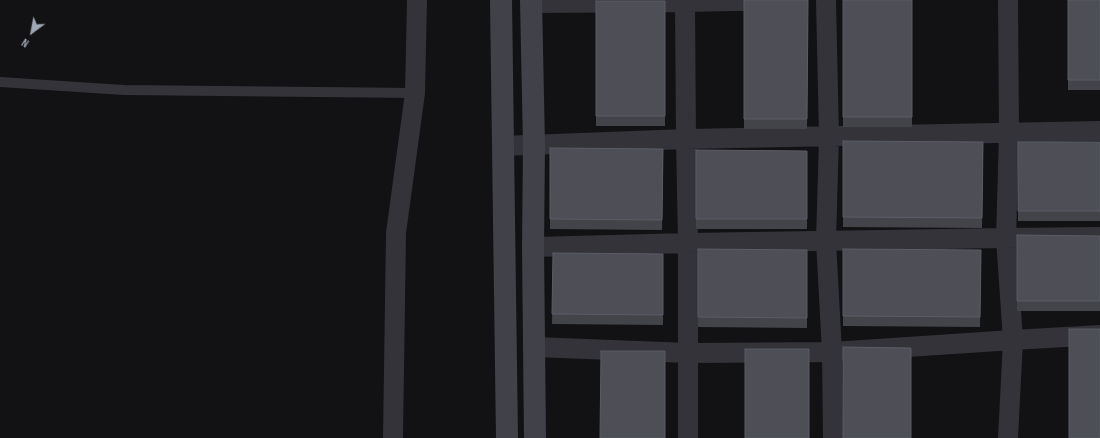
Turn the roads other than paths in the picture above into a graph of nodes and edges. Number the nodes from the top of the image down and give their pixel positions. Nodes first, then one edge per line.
1 (417, 0) edge
2 (501, 0) edge
3 (787, 0) edge
4 (826, 0) edge
5 (1008, 0) edge
6 (531, 1) edge
7 (685, 2) junction
8 (0, 82) edge
9 (415, 93) junction
10 (1100, 131) edge
11 (1009, 133) junction
12 (829, 137) junction
13 (686, 139) junction
14 (534, 145) junction
15 (502, 146) junction
16 (1100, 237) edge
17 (1006, 238) junction
18 (826, 241) junction
19 (688, 243) junction
20 (533, 248) junction
21 (1100, 335) edge
22 (1013, 340) junction
23 (535, 347) junction
24 (832, 352) junction
25 (688, 353) junction
26 (392, 438) edge
27 (507, 438) edge
28 (535, 438) edge
29 (688, 438) edge
30 (833, 438) edge
31 (1008, 438) edge

1 - 9 street
2 - 15 main road
3 - 7 street
4 - 12 street
5 - 11 street
6 - 7 street
6 - 14 main road
7 - 13 street
8 - 9 lane
9 - 26 street
10 - 11 street
11 - 12 street
11 - 17 street
12 - 13 street
12 - 18 street
13 - 14 street
13 - 19 street
14 - 15 street
14 - 20 main road
15 - 27 main road
16 - 17 street
17 - 18 street
17 - 22 street
18 - 19 street
18 - 24 street
19 - 20 street
19 - 25 street
20 - 23 main road
21 - 22 street
22 - 24 street
22 - 31 street
23 - 25 street
23 - 28 main road
24 - 25 street
24 - 30 street
25 - 29 street

